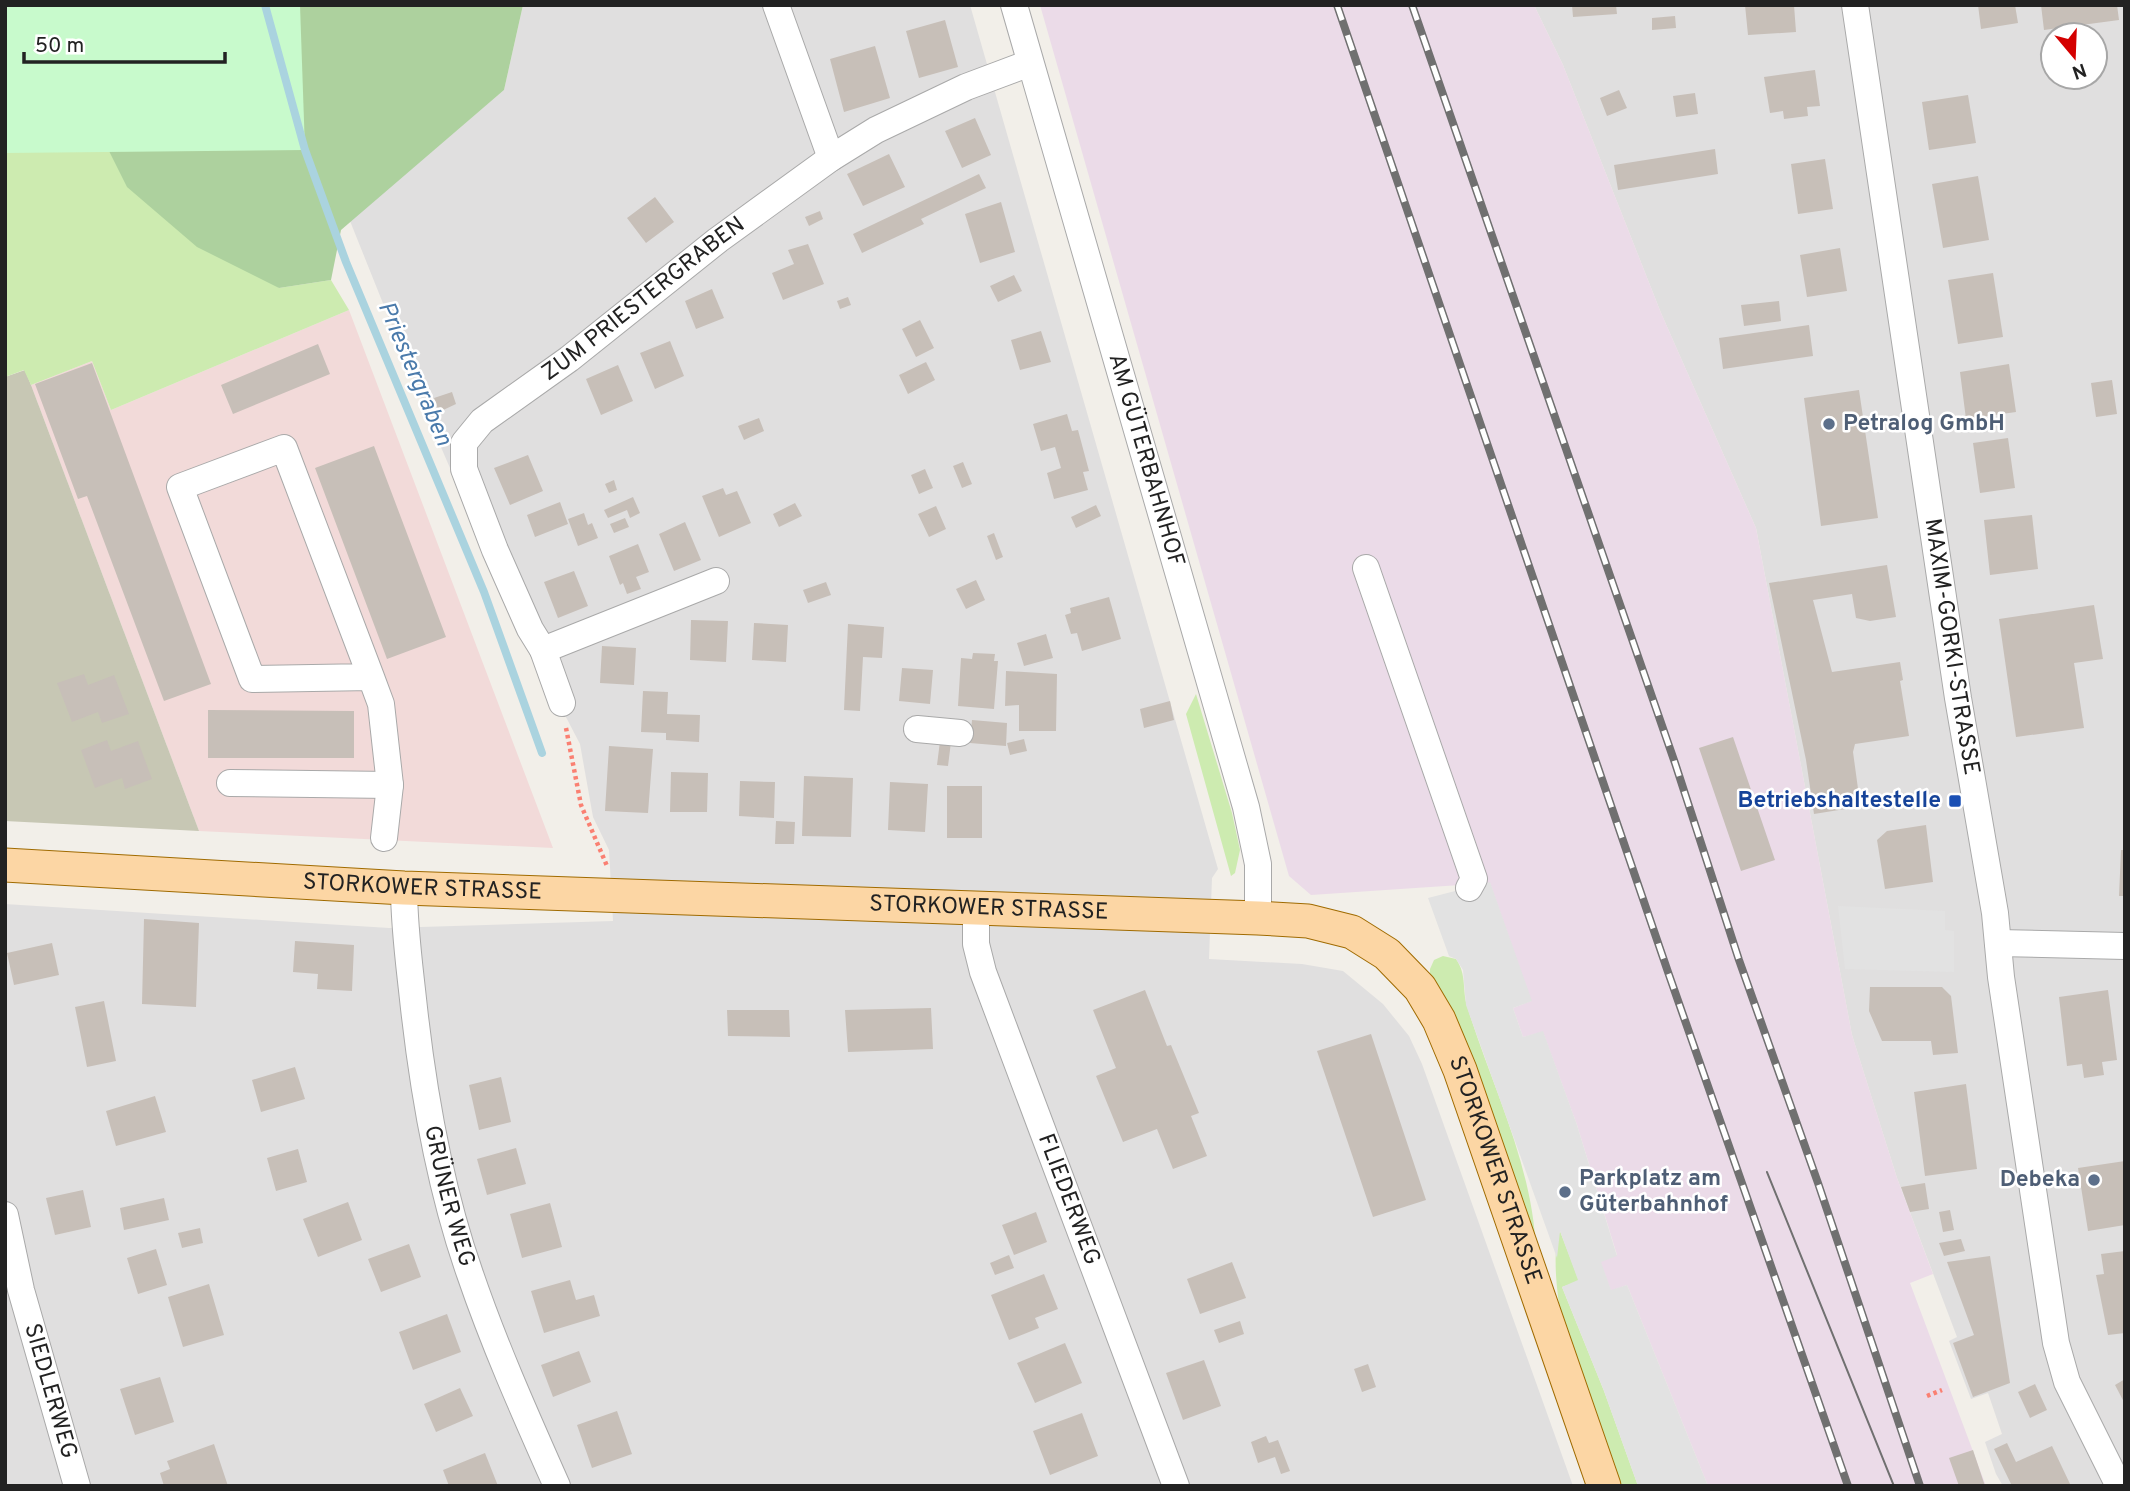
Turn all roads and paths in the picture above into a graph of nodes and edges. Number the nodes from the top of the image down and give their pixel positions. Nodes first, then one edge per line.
1 (775, 5) edge
2 (1014, 5) edge
3 (1855, 5) edge
4 (1030, 63) junction
5 (831, 158) junction
6 (1366, 568) dead end
7 (716, 581) dead end
8 (543, 650) junction
9 (371, 677) junction
10 (562, 703) joint
11 (918, 729) dead end
12 (960, 733) dead end
13 (230, 783) dead end
14 (390, 785) junction
15 (384, 838) dead end
16 (5, 865) edge
17 (404, 888) junction
18 (1469, 888) dead end
19 (621, 897) junction
20 (976, 910) junction
21 (1258, 918) junction
22 (1998, 943) junction
23 (2125, 946) edge
24 (5, 1216) edge
25 (1942, 1390) dead end
26 (1927, 1396) dead end
27 (77, 1486) edge
28 (557, 1486) edge
29 (1176, 1486) edge
30 (1604, 1486) edge
31 (2119, 1486) edge

1 - 5 street
2 - 4 street, AM GÜTERBAHNHOF
3 - 22 street, MAXIM-GORKI-STRASSE
4 - 5 street, ZUM PRIESTERGRABEN
4 - 21 street, AM GÜTERBAHNHOF
5 - 8 street, ZUM PRIESTERGRABEN
6 - 18 street
7 - 8 street
8 - 10 street, ZUM PRIESTERGRABEN
9 - 9 street
9 - 14 street
10 - 19 path
11 - 12 street
13 - 14 street
14 - 15 street
16 - 17 main road, STORKOWER STRASSE
17 - 19 main road, STORKOWER STRASSE
17 - 28 street, GRÜNER WEG
19 - 20 main road, STORKOWER STRASSE
20 - 21 main road, STORKOWER STRASSE
20 - 29 street, FLIEDERWEG
21 - 30 main road, STORKOWER STRASSE
22 - 23 street
22 - 31 street, MAXIM-GORKI-STRASSE
24 - 27 street, SIEDLERWEG
25 - 26 path

